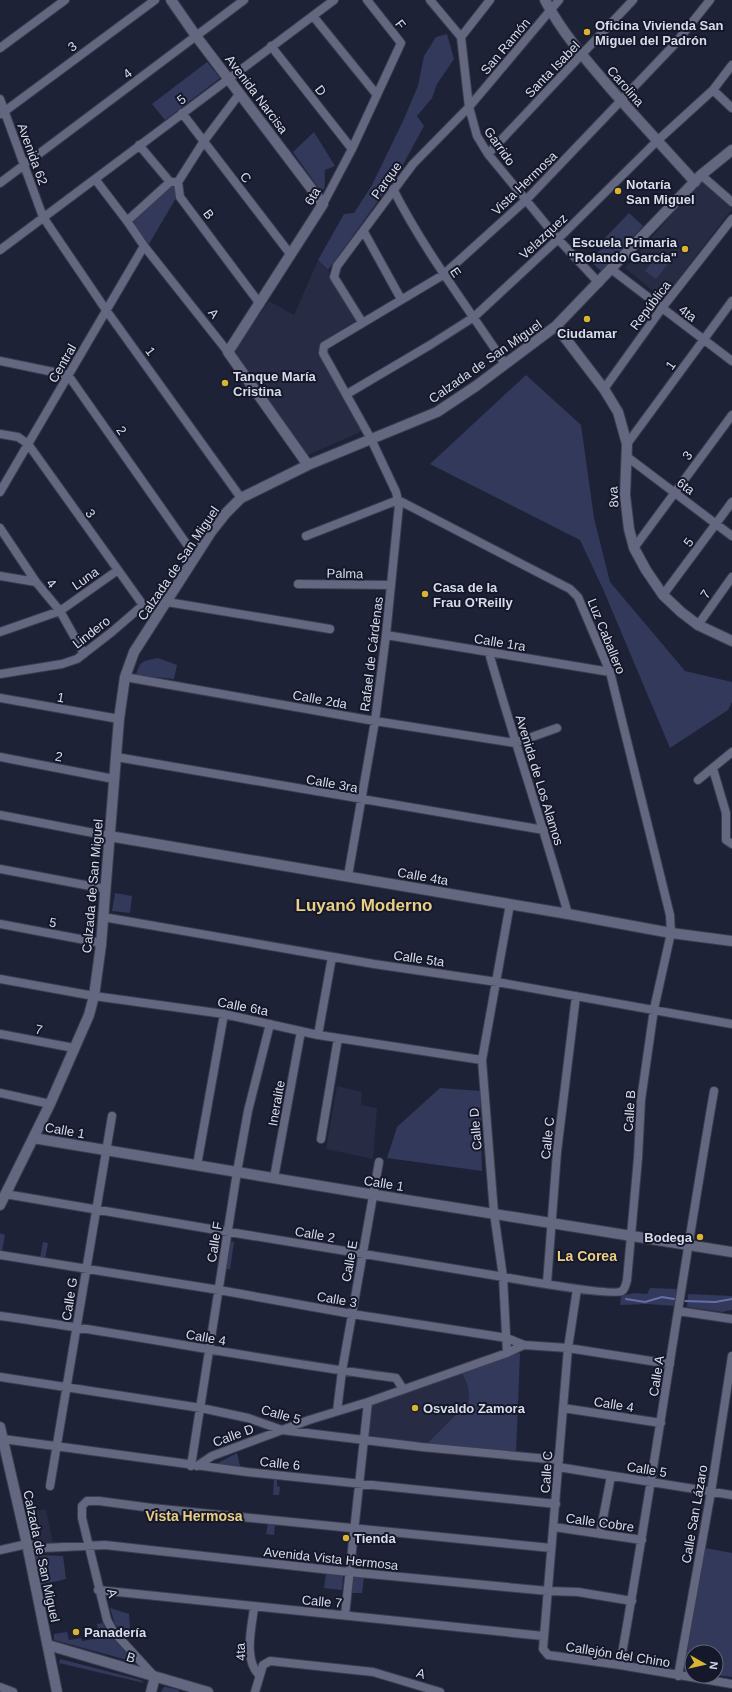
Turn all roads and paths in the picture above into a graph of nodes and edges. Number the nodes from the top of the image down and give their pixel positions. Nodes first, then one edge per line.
1 (65, 0) edge
2 (154, 0) edge
3 (171, 0) edge
4 (244, 0) edge
5 (334, 0) edge
6 (368, 0) edge
7 (490, 0) edge
8 (545, 0) edge
9 (559, 0) edge
10 (633, 0) edge
11 (710, 0) edge
12 (431, 1) edge
13 (551, 11) junction
14 (314, 16) junction
15 (196, 36) junction
16 (461, 37) junction
17 (401, 44) joint
18 (271, 46) junction
19 (0, 48) edge
20 (582, 55) junction
21 (732, 66) edge
22 (228, 78) junction
23 (713, 90) junction
24 (240, 92) junction
25 (378, 95) junction
26 (0, 99) edge
27 (622, 101) junction
28 (469, 108) junction
29 (732, 108) edge
30 (2, 113) edge
31 (182, 113) junction
32 (204, 141) junction
33 (657, 142) junction
34 (140, 145) junction
35 (352, 149) junction
36 (732, 150) edge
37 (488, 154) junction
38 (24, 165) junction
39 (95, 179) junction
40 (698, 179) junction
41 (174, 182) junction
42 (0, 183) edge
43 (393, 189) junction
44 (526, 200) junction
45 (732, 202) edge
46 (323, 204) junction
47 (43, 217) junction
48 (732, 218) edge
49 (127, 221) junction
50 (364, 232) junction
51 (558, 239) junction
52 (144, 246) junction
53 (0, 250) edge
54 (291, 255) junction
55 (611, 269) junction
56 (443, 275) junction
57 (599, 283) junction
58 (402, 299) junction
59 (732, 301) edge
60 (260, 304) junction
61 (662, 308) junction
62 (106, 310) junction
63 (474, 317) junction
64 (362, 322) junction
65 (556, 326) junction
66 (703, 340) junction
67 (228, 352) junction
68 (0, 361) edge
69 (732, 361) edge
70 (505, 364) junction
71 (68, 375) junction
72 (604, 389) junction
73 (347, 394) junction
74 (732, 415) edge
75 (0, 434) edge
76 (371, 439) junction
77 (28, 444) junction
78 (627, 444) junction
79 (626, 456) junction
80 (308, 465) junction
81 (0, 492) edge
82 (674, 493) junction
83 (241, 498) junction
84 (398, 500) junction
85 (732, 502) edge
86 (716, 524) junction
87 (0, 528) edge
88 (306, 536) dead end
89 (732, 536) edge
90 (634, 548) junction
91 (196, 556) junction
92 (118, 570) junction
93 (0, 576) edge
94 (732, 577) edge
95 (36, 582) junction
96 (298, 584) dead end
97 (391, 585) junction
98 (663, 595) junction
99 (167, 602) junction
100 (143, 605) junction
101 (60, 610) junction
102 (159, 614) junction
103 (698, 625) junction
104 (330, 629) dead end
105 (0, 632) edge
106 (386, 635) junction
107 (732, 641) edge
108 (489, 653) junction
109 (84, 654) junction
110 (610, 672) junction
111 (0, 674) edge
112 (125, 677) junction
113 (0, 698) edge
114 (119, 719) junction
115 (375, 721) junction
116 (557, 728) dead end
117 (515, 743) junction
118 (732, 752) edge
119 (0, 757) edge
120 (116, 757) junction
121 (713, 769) junction
122 (114, 779) junction
123 (698, 780) dead end
124 (360, 800) junction
125 (0, 815) edge
126 (544, 830) junction
127 (109, 836) junction
128 (732, 844) edge
129 (0, 870) edge
130 (348, 876) junction
131 (106, 889) junction
132 (510, 904) junction
133 (568, 914) junction
134 (103, 917) junction
135 (0, 924) edge
136 (671, 933) junction
137 (732, 941) edge
138 (101, 943) junction
139 (332, 956) junction
140 (0, 979) edge
141 (497, 982) junction
142 (94, 996) junction
143 (576, 996) junction
144 (654, 1009) junction
145 (224, 1014) junction
146 (270, 1024) junction
147 (732, 1024) edge
148 (301, 1031) junction
149 (0, 1034) edge
150 (318, 1035) junction
151 (338, 1038) junction
152 (74, 1048) junction
153 (482, 1060) junction
154 (714, 1091) dead end
155 (0, 1093) edge
156 (50, 1104) junction
157 (112, 1116) dead end
158 (33, 1138) junction
159 (321, 1139) dead end
160 (106, 1150) junction
161 (378, 1162) dead end
162 (197, 1165) junction
163 (237, 1172) junction
164 (274, 1178) junction
165 (5, 1194) junction
166 (372, 1194) junction
167 (0, 1205) edge
168 (96, 1210) junction
169 (494, 1214) junction
170 (552, 1223) junction
171 (227, 1231) junction
172 (631, 1235) junction
173 (688, 1245) junction
174 (732, 1252) edge
175 (362, 1254) junction
176 (0, 1255) edge
177 (86, 1269) junction
178 (503, 1277) junction
179 (547, 1283) junction
180 (577, 1288) junction
181 (218, 1290) junction
182 (622, 1292) joint
183 (678, 1311) junction
184 (352, 1314) junction
185 (0, 1316) edge
186 (732, 1318) edge
187 (77, 1327) junction
188 (507, 1338) junction
189 (524, 1345) junction
190 (568, 1348) junction
191 (210, 1350) junction
192 (507, 1353) junction
193 (732, 1356) edge
194 (670, 1364) junction
195 (342, 1371) junction
196 (0, 1377) edge
197 (67, 1387) junction
198 (403, 1389) junction
199 (368, 1402) junction
200 (201, 1408) junction
201 (563, 1408) junction
202 (337, 1411) junction
203 (660, 1424) junction
204 (0, 1427) edge
205 (282, 1430) junction
206 (4, 1440) junction
207 (363, 1440) junction
208 (57, 1446) junction
209 (559, 1463) junction
210 (194, 1466) junction
211 (611, 1476) junction
212 (652, 1482) junction
213 (359, 1483) junction
214 (50, 1486) dead end
215 (711, 1492) junction
216 (732, 1495) edge
217 (556, 1504) junction
218 (354, 1527) junction
219 (554, 1527) junction
220 (600, 1534) junction
221 (642, 1540) junction
222 (27, 1544) junction
223 (89, 1546) junction
224 (551, 1548) junction
225 (0, 1550) edge
226 (349, 1572) junction
227 (98, 1590) junction
228 (548, 1591) junction
229 (632, 1601) junction
230 (254, 1607) junction
231 (345, 1615) junction
232 (543, 1636) junction
233 (48, 1645) junction
234 (548, 1655) joint
235 (620, 1665) junction
236 (259, 1674) junction
237 (678, 1676) junction
238 (155, 1677) junction
239 (732, 1684) edge
240 (0, 1687) edge
241 (13, 1692) edge
242 (57, 1692) edge
243 (151, 1692) edge
244 (208, 1692) edge
245 (255, 1692) edge
246 (440, 1692) edge

1 - 19 street
2 - 30 street, 3
3 - 15 main road, Avenida Narcisa
4 - 15 street, 4
5 - 14 street, 5
6 - 17 street, F
7 - 16 street
8 - 13 main road, Carolina
9 - 13 street, San Ramón
10 - 20 street, Santa Isabel
11 - 27 street, Vista Hermosa
12 - 16 street
13 - 20 main road, Carolina
13 - 28 street, San Ramón
14 - 18 street, 5
14 - 25 street
15 - 22 main road, Avenida Narcisa
15 - 38 street, 4
16 - 28 street, Garrido
17 - 25 street, 6ta
18 - 22 street, 5
18 - 35 street, D
20 - 27 main road, Carolina
20 - 37 street, Santa Isabel
21 - 23 street, Velazquez
22 - 24 main road, Avenida Narcisa
22 - 31 street, 5
23 - 29 street
23 - 33 street, Velazquez
24 - 32 street
24 - 46 main road, Avenida Narcisa
25 - 35 street, 6ta
26 - 30 street, Avenida 62
27 - 33 main road, Carolina
27 - 44 street, Vista Hermosa
28 - 37 street, Garrido
28 - 43 street, Parque
30 - 38 street, Avenida 62
31 - 32 street, C
31 - 34 street, 5
32 - 41 street
32 - 54 street, C
33 - 40 main road, Carolina
33 - 51 street, Velazquez
34 - 39 street, 5
34 - 41 street, B
35 - 46 street, 6ta
36 - 40 main road, Calzada de San Miguel
37 - 44 street, Garrido
38 - 42 street, 4
38 - 47 street, Avenida 62
39 - 47 street, 5
39 - 49 street, A
40 - 45 street
40 - 55 main road, Calzada de San Miguel
41 - 49 street
41 - 60 street, B
43 - 50 street, Parque
43 - 56 street, E
44 - 51 street, Garrido
44 - 56 street, Vista Hermosa
46 - 54 main road, 6ta
47 - 53 street, 5
47 - 62 street, 1
48 - 61 street, República
49 - 52 street, A
50 - 58 street
50 - 64 street, Parque
51 - 57 street, Garrido
51 - 63 street, Velazquez
52 - 62 street, Central
52 - 67 street, A
54 - 60 main road, 6ta
55 - 57 main road, Calzada de San Miguel
55 - 61 street, 4ta
56 - 58 street, Vista Hermosa
56 - 63 street, E
57 - 65 main road, Calzada de San Miguel
58 - 64 street, Vista Hermosa
59 - 66 street, 1
60 - 67 main road, 6ta
61 - 66 street, 4ta
61 - 72 street, República
62 - 71 street, Central
62 - 83 street, 1
63 - 70 street, E
63 - 73 street, Velazquez
64 - 73 street, Vista Hermosa
65 - 70 main road, Calzada de San Miguel
65 - 72 main road, 8va
66 - 69 street, 4ta
66 - 78 street, 1
67 - 80 main road, A
68 - 71 street
70 - 76 main road, Calzada de San Miguel
71 - 77 street, Central
71 - 91 street, 2
72 - 78 main road, 8va
73 - 76 street
74 - 82 street, 3
75 - 77 street
76 - 80 main road, Calzada de San Miguel
76 - 84 street, Rafael de Cárdenas
77 - 81 street, Central
77 - 92 street, 3
78 - 79 main road, 8va
79 - 82 street, 6ta
79 - 90 main road, 8va
80 - 83 main road, Calzada de San Miguel
82 - 86 street, 6ta
82 - 90 street, 3
83 - 91 main road, Calzada de San Miguel
84 - 88 street
84 - 97 street, Rafael de Cárdenas
84 - 110 street, Luz Caballero
85 - 86 street, 5
86 - 89 street, 6ta
86 - 98 street, 5
87 - 95 street, 4
90 - 98 main road, 8va
91 - 99 main road, Calzada de San Miguel
92 - 100 street, 3
92 - 101 street, Luna
93 - 95 street
94 - 103 street, 7
95 - 101 street, 4
96 - 97 street, Palma
97 - 106 street, Rafael de Cárdenas
98 - 103 main road, 8va
99 - 102 main road, Calzada de San Miguel
99 - 104 street
100 - 102 street, 3
100 - 109 street, Lindero
101 - 105 street, Luna
101 - 109 street, 4
102 - 112 main road, Calzada de San Miguel
103 - 107 main road, 8va
106 - 108 street, Calle 1ra
106 - 115 street, Rafael de Cárdenas
108 - 110 street, Calle 1ra
108 - 117 street, Avenida de Los Alamos
109 - 111 street, Lindero
110 - 136 street, Luz Caballero
112 - 114 main road, Calzada de San Miguel
112 - 115 street, Calle 2da
113 - 114 street, 1
114 - 120 main road, Calzada de San Miguel
115 - 117 street, Calle 2da
115 - 124 street, Rafael de Cárdenas
116 - 117 street, Calle 2da
117 - 126 street, Avenida de Los Alamos
118 - 121 street
119 - 122 street, 2
120 - 122 main road, Calzada de San Miguel
120 - 124 street, Calle 3ra
121 - 123 street
121 - 128 street
122 - 127 main road, Calzada de San Miguel
124 - 126 street, Calle 3ra
124 - 130 street, Rafael de Cárdenas
125 - 127 street
126 - 133 street, Avenida de Los Alamos
127 - 130 main road, Calle 4ta
127 - 131 main road, Calzada de San Miguel
129 - 131 street
130 - 132 main road, Calle 4ta
131 - 134 main road, Calzada de San Miguel
132 - 133 main road, Calle 4ta
132 - 141 street, Calle D
133 - 136 main road, Calle 4ta
134 - 138 main road, Calzada de San Miguel
134 - 139 street, Calle 5ta
135 - 138 street, 5
136 - 137 main road, Calle 4ta
136 - 144 street, Calle B
138 - 142 main road, Calzada de San Miguel
139 - 141 street, Calle 5ta
139 - 150 street
140 - 142 street, Calle 6ta
141 - 143 street, Calle 5ta
141 - 153 street, Calle D
142 - 145 street, Calle 6ta
142 - 152 main road, Calzada de San Miguel
143 - 144 street, Calle 5ta
143 - 170 street, Calle C
144 - 147 street, Calle 5ta
144 - 172 street, Calle B
145 - 146 street, Calle 6ta
145 - 162 street
146 - 148 street, Calle 6ta
146 - 163 street, Calle F
148 - 150 street, Calle 6ta
148 - 164 street, Ineralite
149 - 152 street, 7
150 - 151 street, Calle 6ta
151 - 153 street, Calle 6ta
151 - 159 street
152 - 156 main road, Calzada de San Miguel
153 - 169 street, Calle D
154 - 173 street, Calle A
155 - 156 street
156 - 158 main road, Calzada de San Miguel
157 - 160 street, Calle G
158 - 160 main road, Calle 1
158 - 165 main road, Calzada de San Miguel
160 - 162 main road, Calle 1
160 - 168 street, Calle G
161 - 166 street, Calle E
162 - 163 main road, Calle 1
163 - 164 main road, Calle 1
163 - 171 street, Calle F
164 - 166 main road, Calle 1
165 - 167 main road, Calzada de San Miguel
165 - 168 street, Calle 2
166 - 169 main road, Calle 1
166 - 175 street, Calle E
168 - 171 street, Calle 2
168 - 177 street, Calle G
169 - 170 main road, Calle 1
169 - 178 street, Calle D
170 - 172 main road, Calle 1
170 - 179 street, Calle C
171 - 175 street, Calle 2
171 - 181 street, Calle F
172 - 173 main road, Calle 1
172 - 182 street, Calle B
173 - 174 main road, Calle 1
173 - 183 street, Calle A
175 - 178 street, Calle 2
175 - 184 street, Calle E
176 - 177 street, Calle 3
177 - 181 street, Calle 3
177 - 187 street, Calle G
178 - 179 street, Calle 2
178 - 188 street, Calle D
179 - 180 street, Calle 2
180 - 182 street, Calle 2
180 - 190 street, Calle C
181 - 184 street, Calle 3
181 - 191 street, Calle F
183 - 186 street
183 - 194 street, Calle A
184 - 188 street, Calle 3
184 - 195 street, Calle E
185 - 187 street, Calle 4
187 - 191 street, Calle 4
187 - 197 street, Calle G
188 - 189 street, Calle 3
188 - 192 street, Calle D
189 - 190 street, Calle 3
189 - 192 street, Calle D
190 - 194 street, Calle 3
190 - 201 street, Calle C
191 - 195 street, Calle 4
191 - 200 street, Calle F
192 - 198 street, Calle D
193 - 215 street, Calle San Lázaro
194 - 203 street, Calle A
195 - 198 street, Calle 4
195 - 202 street, Calle E
196 - 197 street, Calle 5
197 - 200 street, Calle 5
197 - 208 street, Calle G
198 - 199 street, Calle D
199 - 202 street, Calle D
199 - 207 street
200 - 205 street, Calle 5
200 - 210 street, Calle F
201 - 203 street, Calle 4
201 - 209 street, Calle C
202 - 205 street, Calle D
203 - 212 street, Calle A
204 - 206 main road, Calzada de San Miguel
205 - 207 street, Calle 5
205 - 210 street, Calle D
206 - 208 street, Calle 6
206 - 222 main road, Calzada de San Miguel
207 - 209 street, Calle 5
207 - 213 street
208 - 210 street, Calle 6
208 - 214 street, Calle G
209 - 211 street, Calle 5
209 - 217 street, Calle C
210 - 213 street, Calle 6
211 - 212 street, Calle 5
211 - 220 street
212 - 215 street, Calle 5
212 - 221 street, Calle A
213 - 217 street, Calle 6
213 - 218 street
215 - 216 street, Calle 5
215 - 237 street, Calle San Lázaro
217 - 219 street, Calle C
218 - 223 street, A
218 - 224 street
218 - 226 street
219 - 220 street, Calle Cobre
219 - 224 street, Calle C
220 - 221 street, Calle Cobre
221 - 229 street, Calle A
222 - 223 street, Avenida Vista Hermosa
222 - 225 street
222 - 233 main road, Calzada de San Miguel
223 - 226 street, Avenida Vista Hermosa
223 - 227 street, A
224 - 228 street, Calle C
226 - 228 street, Avenida Vista Hermosa
226 - 231 street
227 - 230 street, Calle 7
227 - 238 street, A
228 - 229 street, Avenida Vista Hermosa
228 - 232 street, Calle C
229 - 235 street, Calle A
230 - 231 street, Calle 7
230 - 236 street, 4ta
231 - 232 street, Calle 7
232 - 234 street, Calle C
233 - 238 main road, B
233 - 242 main road, Calzada de San Miguel
234 - 235 street, Callejón del Chino
235 - 237 street, Callejón del Chino
236 - 245 street, 4ta
236 - 246 street, A
237 - 239 street, Callejón del Chino
238 - 243 main road
238 - 244 main road, B
240 - 241 street

